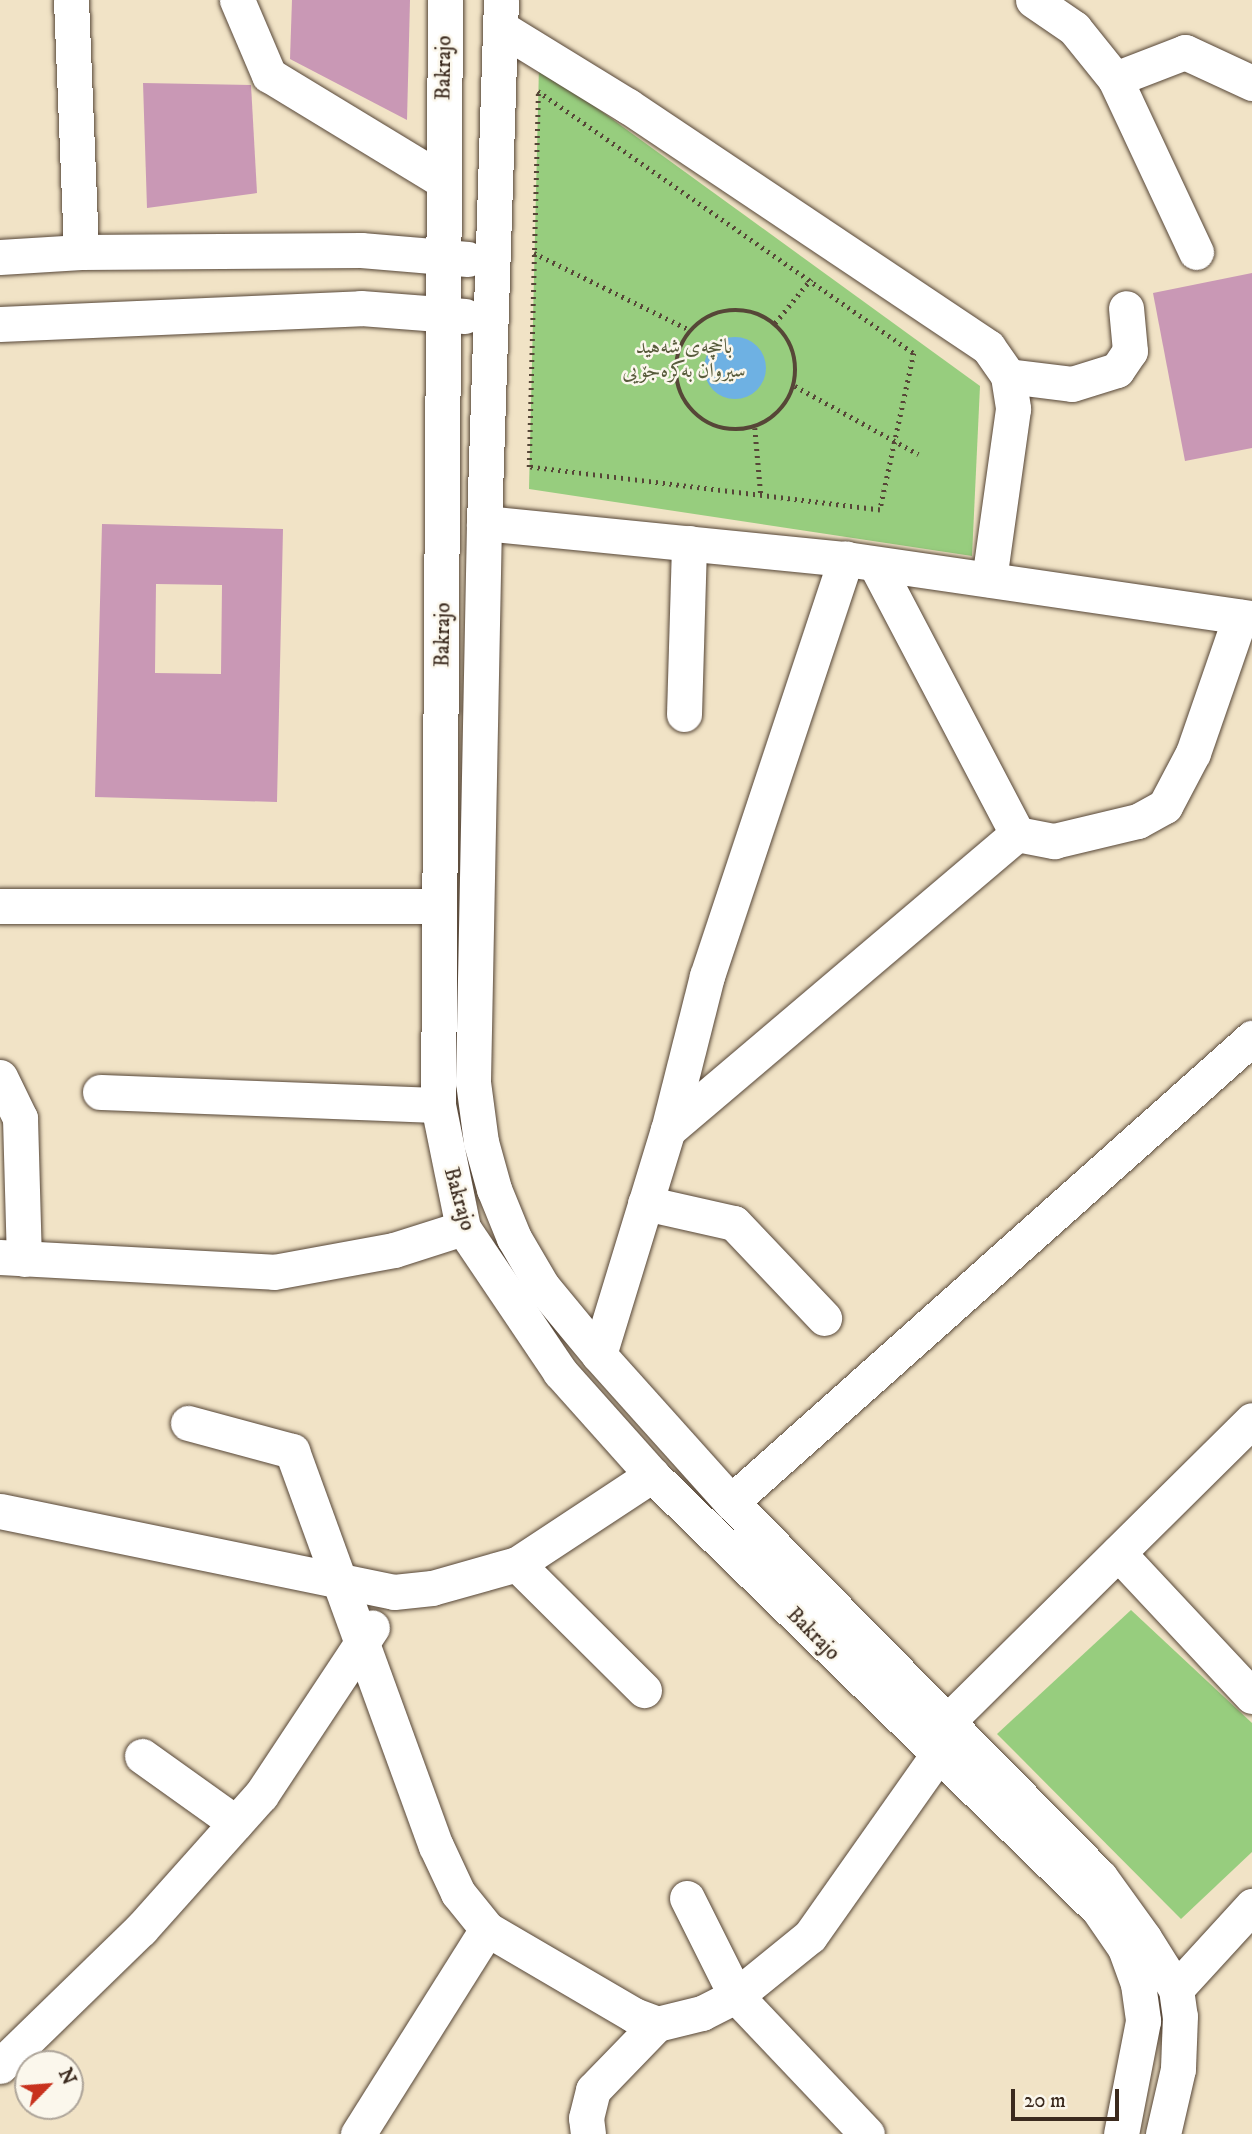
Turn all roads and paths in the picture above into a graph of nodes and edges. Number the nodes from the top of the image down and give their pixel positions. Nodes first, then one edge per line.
1 (71, 0) edge
2 (237, 0) edge
3 (445, 0) edge
4 (1033, 0) edge
5 (501, 14) edge
6 (1115, 79) junction
7 (1252, 83) edge
8 (443, 181) junction
9 (361, 250) junction
10 (81, 252) junction
11 (1196, 252) dead end
12 (534, 253) junction
13 (0, 257) edge
14 (445, 257) junction
15 (493, 261) junction
16 (811, 279) junction
17 (1126, 307) dead end
18 (361, 308) junction
19 (444, 315) junction
20 (491, 319) junction
21 (775, 323) junction
22 (0, 324) edge
23 (690, 330) junction
24 (1008, 376) junction
25 (795, 386) junction
26 (755, 428) junction
27 (895, 442) junction
28 (918, 454) dead end
29 (761, 495) junction
30 (484, 523) junction
31 (689, 543) junction
32 (861, 562) junction
33 (989, 579) junction
34 (1246, 618) edge
35 (684, 714) dead end
36 (1017, 834) junction
37 (0, 906) edge
38 (439, 906) junction
39 (1252, 1038) edge
40 (0, 1077) edge
41 (100, 1093) dead end
42 (438, 1105) junction
43 (668, 1130) junction
44 (645, 1203) junction
45 (463, 1228) junction
46 (12, 1258) edge
47 (824, 1318) dead end
48 (599, 1355) junction
49 (1252, 1420) edge
50 (188, 1423) dead end
51 (652, 1475) junction
52 (731, 1502) junction
53 (0, 1511) edge
54 (1118, 1553) junction
55 (517, 1564) junction
56 (342, 1584) junction
57 (394, 1592) junction
58 (364, 1641) junction
59 (644, 1690) dead end
60 (1252, 1696) edge
61 (947, 1722) junction
62 (142, 1756) dead end
63 (937, 1756) junction
64 (236, 1823) junction
65 (687, 1898) dead end
66 (1252, 1906) edge
67 (487, 1929) junction
68 (1176, 1989) junction
69 (736, 1996) junction
70 (657, 2024) junction
71 (0, 2066) edge
72 (358, 2134) edge
73 (588, 2134) edge
74 (867, 2134) edge
75 (1121, 2134) edge
76 (1163, 2134) edge

1 - 10 street
2 - 8 street
3 - 8 street, Bakrajo
4 - 6 street
5 - 15 street, Bakrajo
5 - 24 street
6 - 7 street
6 - 11 street
8 - 14 street, Bakrajo
9 - 10 street
9 - 14 street
9 - 18 street
10 - 13 street
12 - 16 path
12 - 23 path
12 - 29 path
14 - 15 street
14 - 19 street, Bakrajo
15 - 20 street, Bakrajo
16 - 21 path
16 - 27 path
17 - 24 street
18 - 19 street
18 - 22 street
19 - 20 street
19 - 38 street, Bakrajo
20 - 30 street, Bakrajo
21 - 23 path
21 - 25 path
23 - 26 path
24 - 33 street
25 - 26 path
25 - 27 path
26 - 29 path
27 - 28 path
27 - 29 path
30 - 31 street
30 - 48 street, Bakrajo
31 - 32 street
31 - 35 street
32 - 33 street
32 - 36 street
32 - 43 street
33 - 34 street
34 - 36 street
36 - 43 street
37 - 38 street
38 - 42 street, Bakrajo
39 - 52 street
40 - 46 street
41 - 42 street
42 - 45 street, Bakrajo
43 - 44 street
44 - 47 street
44 - 48 street
45 - 46 street
45 - 51 street, Bakrajo
48 - 52 street, Bakrajo
49 - 54 street
50 - 56 street
51 - 55 street
51 - 63 street, Bakrajo
52 - 61 street, Bakrajo
53 - 56 street
54 - 60 street
54 - 61 street
55 - 57 street
55 - 59 street
56 - 57 street
56 - 58 street
57 - 58 street
58 - 64 street
58 - 67 street
61 - 68 street, Bakrajo
62 - 64 street
63 - 69 street
63 - 75 street, Bakrajo
64 - 71 street
65 - 69 street
66 - 68 street
67 - 70 street
67 - 72 street
68 - 76 street, Bakrajo
69 - 70 street
69 - 74 street
70 - 73 street

